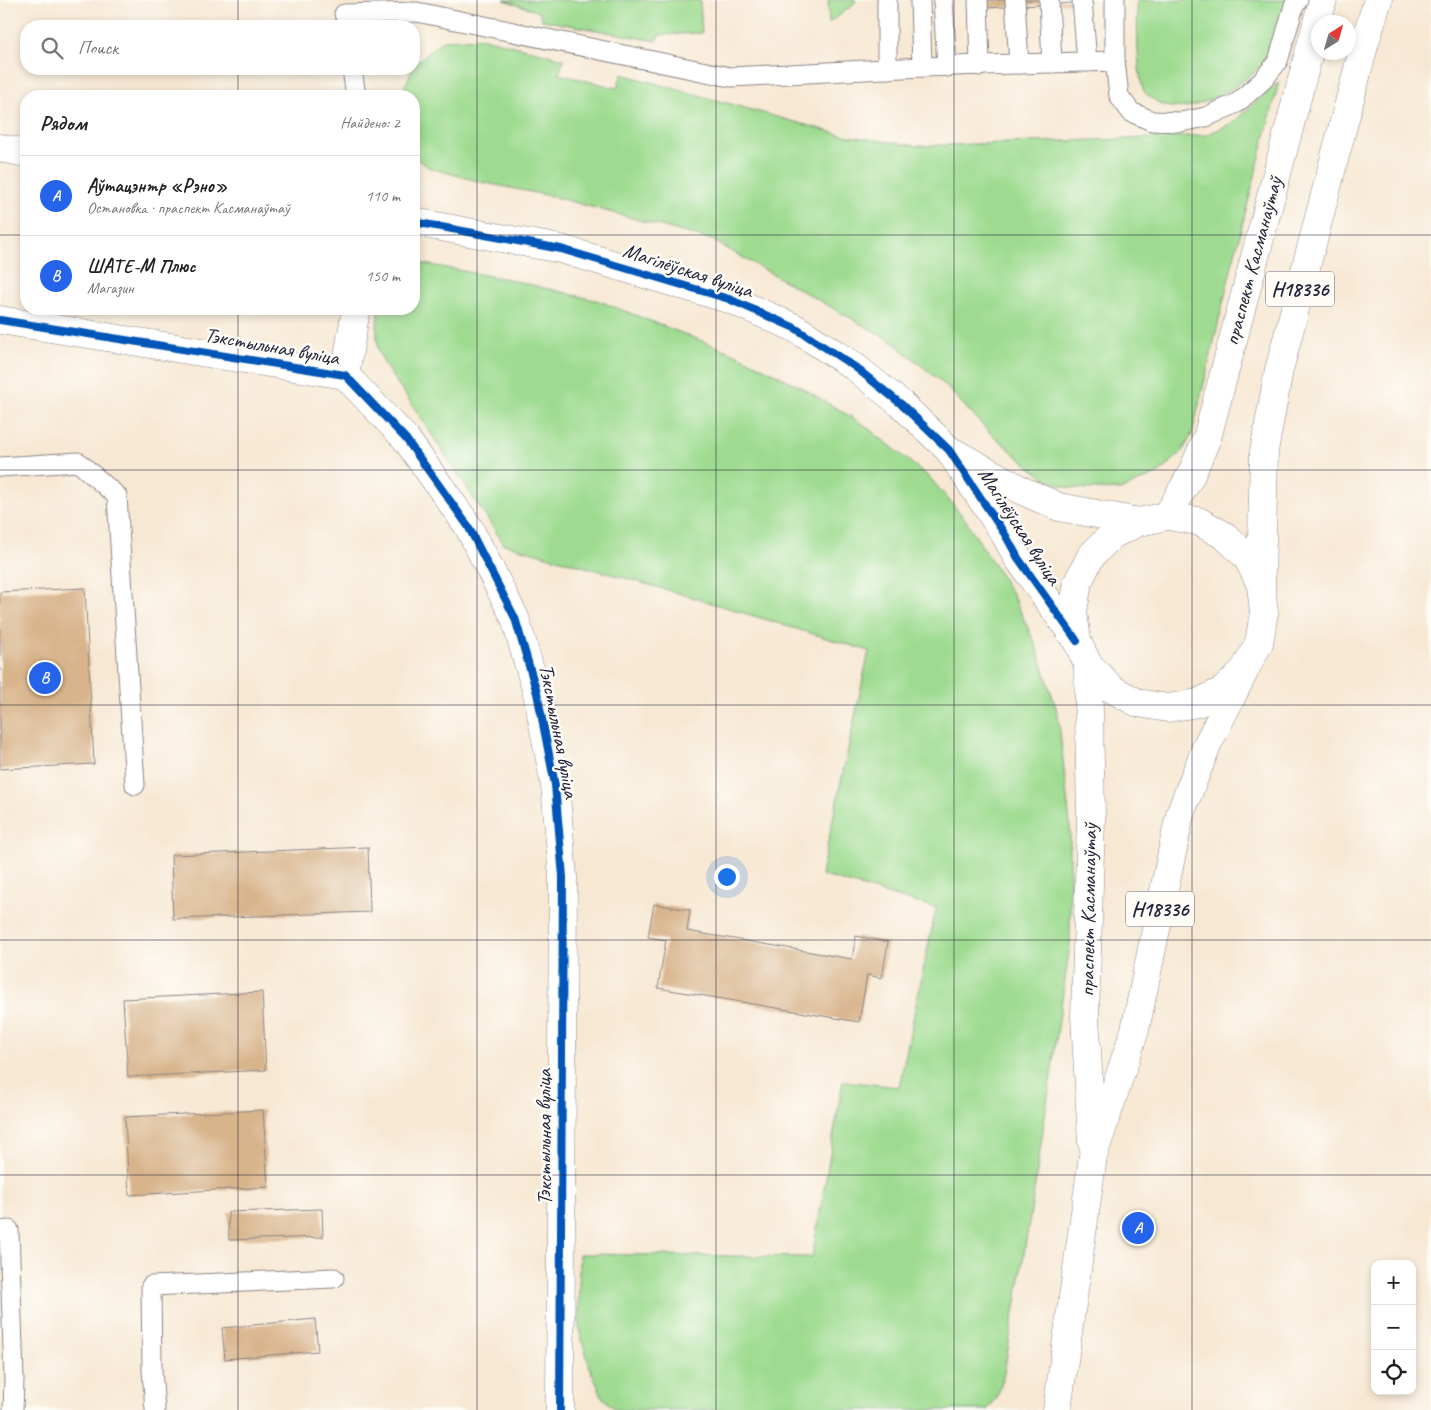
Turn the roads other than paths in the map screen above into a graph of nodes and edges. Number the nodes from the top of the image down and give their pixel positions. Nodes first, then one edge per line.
1 (888, 0) edge
2 (920, 0) edge
3 (944, 0) edge
4 (978, 0) edge
5 (1014, 0) edge
6 (1049, 0) edge
7 (1082, 0) edge
8 (1115, 0) edge
9 (1298, 0) edge
10 (1323, 0) edge
11 (1378, 0) edge
12 (343, 13) edge
13 (1115, 61) junction
14 (1087, 62) junction
15 (1052, 63) junction
16 (1018, 64) junction
17 (980, 66) junction
18 (922, 67) junction
19 (947, 67) junction
20 (887, 69) junction
21 (353, 75) edge
22 (355, 90) edge
23 (0, 148) edge
24 (20, 152) edge
25 (420, 223) edge
26 (355, 315) edge
27 (0, 320) edge
28 (345, 375) junction
29 (949, 450) junction
30 (0, 467) edge
31 (1167, 516) junction
32 (1139, 522) junction
33 (1261, 585) junction
34 (1082, 653) junction
35 (1245, 669) junction
36 (135, 785) dead end
37 (1093, 1156) junction
38 (0, 1231) edge
39 (334, 1278) dead end
40 (13, 1410) edge
41 (155, 1410) edge
42 (560, 1410) edge
43 (1057, 1410) edge

1 - 20 lane
2 - 18 lane
3 - 19 lane
4 - 17 lane
5 - 16 lane
6 - 15 lane
7 - 14 lane
8 - 13 lane
9 - 13 lane
10 - 31 main road, праспект Касманаўтаў / Н18336
11 - 33 main road, праспект Касманаўтаў / Н18336
12 - 20 lane
13 - 14 lane
14 - 15 lane
15 - 16 lane
16 - 17 lane
17 - 19 lane
18 - 19 lane
18 - 20 lane
21 - 22 lane
23 - 24 main road
25 - 29 main road, Магілёўская вуліца
26 - 28 main road
27 - 28 main road, Тэкстыльная вуліца
28 - 42 main road, Тэкстыльная вуліца
29 - 32 main road, Магілёўская вуліца
29 - 34 main road, Магілёўская вуліца
30 - 36 lane
31 - 32 main road, праспект Касманаўтаў / Н18336
31 - 33 main road, праспект Касманаўтаў / Н18336
32 - 34 main road, праспект Касманаўтаў / Н18336
33 - 35 main road, праспект Касманаўтаў / Н18336
34 - 35 main road, праспект Касманаўтаў / Н18336
34 - 37 main road, праспект Касманаўтаў / Н18336
35 - 37 main road, праспект Касманаўтаў / Н18336
37 - 43 main road, праспект Касманаўтаў / Н18336
38 - 40 lane
39 - 41 lane

